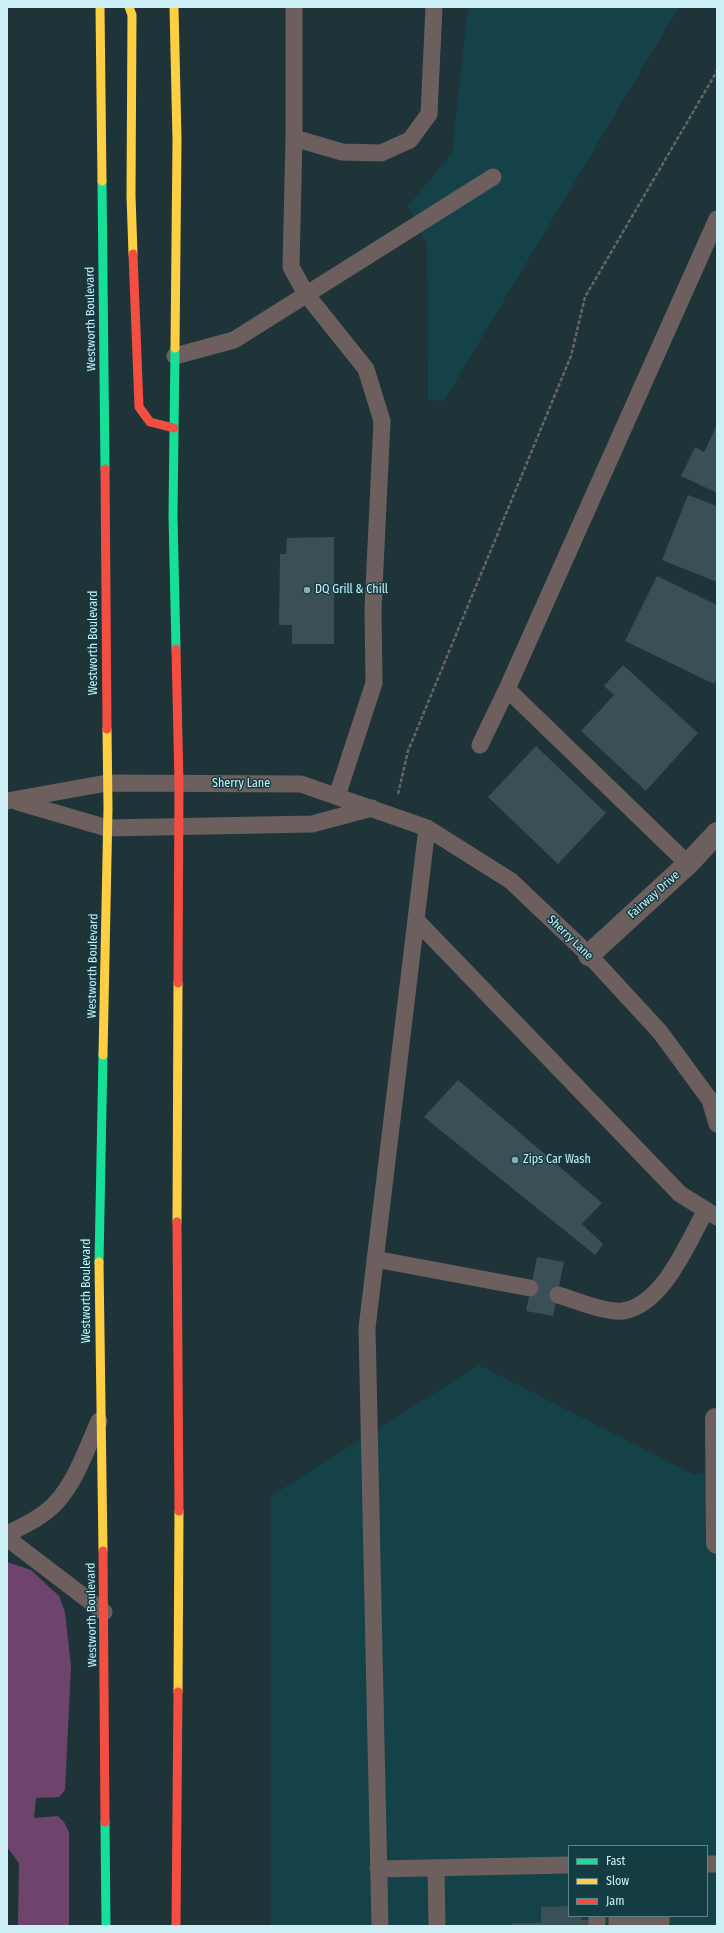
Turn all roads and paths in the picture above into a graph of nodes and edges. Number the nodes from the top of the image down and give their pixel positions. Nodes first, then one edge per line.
1 (100, 7) edge
2 (129, 7) edge
3 (174, 7) edge
4 (294, 7) edge
5 (434, 7) edge
6 (717, 71) edge
7 (294, 138) junction
8 (493, 177) dead end
9 (717, 219) edge
10 (306, 294) junction
11 (175, 356) junction
12 (174, 428) junction
13 (507, 689) junction
14 (480, 745) dead end
15 (107, 783) junction
16 (179, 784) junction
17 (337, 796) junction
18 (11, 801) edge
19 (372, 808) junction
20 (392, 816) junction
21 (107, 828) junction
22 (178, 828) junction
23 (427, 828) junction
24 (717, 833) edge
25 (688, 864) junction
26 (416, 920) junction
27 (589, 955) junction
28 (717, 1124) edge
29 (711, 1213) edge
30 (375, 1259) junction
31 (530, 1288) dead end
32 (558, 1295) dead end
33 (716, 1417) edge
34 (100, 1419) junction
35 (716, 1473) edge
36 (7, 1534) edge
37 (7, 1538) edge
38 (717, 1543) edge
39 (104, 1612) junction
40 (568, 1865) edge
41 (436, 1868) junction
42 (378, 1869) junction
43 (106, 1926) edge
44 (176, 1926) edge
45 (380, 1926) edge
46 (437, 1926) edge

1 - 15 main road, Westworth Boulevard
2 - 12 main road
3 - 11 main road
4 - 7 lane
5 - 7 lane
6 - 20 path
7 - 10 lane
8 - 10 lane
9 - 13 lane
10 - 11 lane
10 - 17 lane
11 - 12 main road
12 - 16 main road
13 - 14 lane
13 - 25 lane
15 - 16 lane, Sherry Lane
15 - 18 lane, Sherry Lane
15 - 21 main road, Westworth Boulevard
16 - 17 lane, Sherry Lane
16 - 22 main road
17 - 19 lane, Sherry Lane
18 - 21 lane
19 - 20 lane, Sherry Lane
19 - 22 lane
20 - 23 lane, Sherry Lane
21 - 22 lane
21 - 34 main road, Westworth Boulevard
22 - 44 main road
23 - 26 lane
23 - 27 lane, Sherry Lane
24 - 25 street, Fairway Drive
25 - 27 street, Fairway Drive
26 - 29 lane
26 - 30 lane
27 - 28 lane, Sherry Lane
29 - 32 lane
30 - 31 lane
30 - 42 lane
33 - 35 street
34 - 36 lane
34 - 39 main road, Westworth Boulevard
35 - 38 street
37 - 39 lane
39 - 43 main road, Westworth Boulevard
40 - 41 lane
41 - 42 lane
41 - 46 lane
42 - 45 lane

